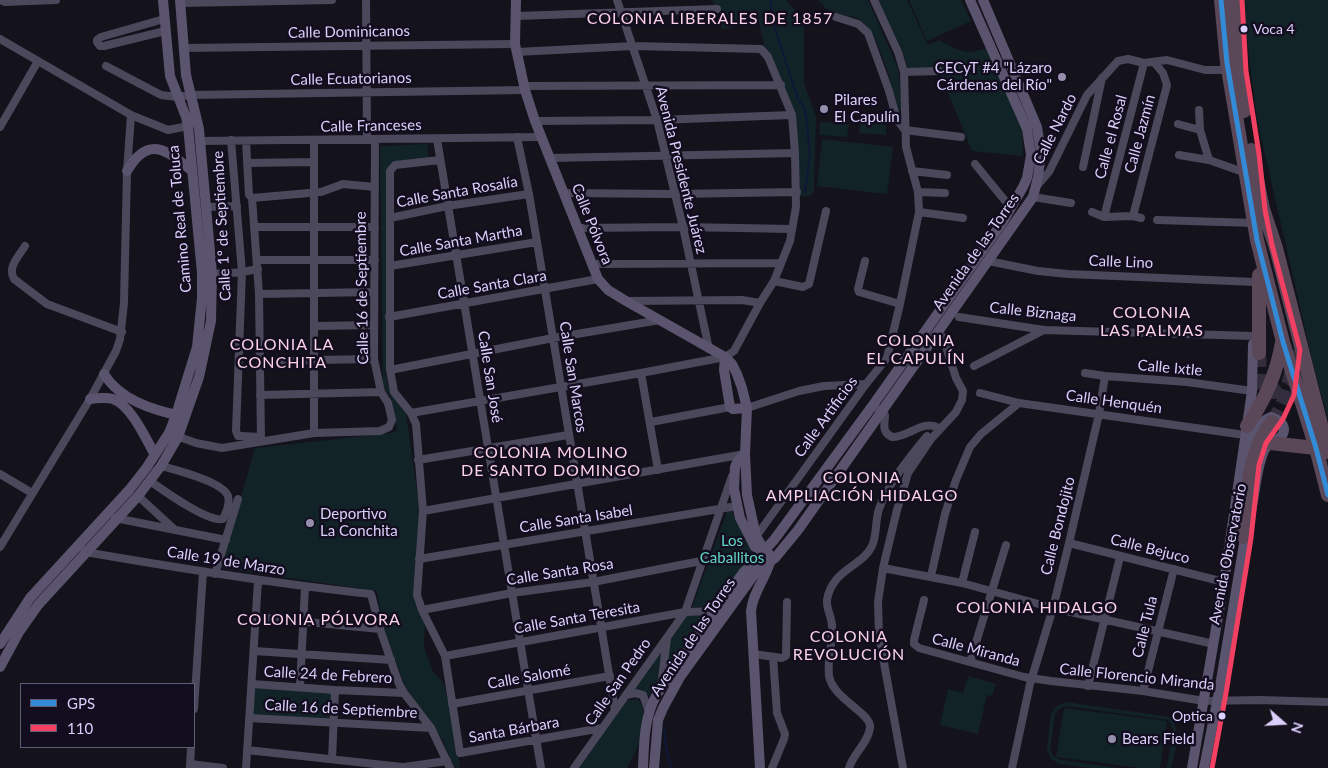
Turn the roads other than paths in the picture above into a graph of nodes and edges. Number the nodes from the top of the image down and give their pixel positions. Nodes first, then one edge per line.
1 (0, 0) edge
2 (56, 0) edge
3 (163, 0) edge
4 (332, 0) edge
5 (366, 0) edge
6 (516, 0) edge
7 (617, 0) edge
8 (874, 0) edge
9 (970, 0) edge
10 (983, 0) edge
11 (1221, 0) edge
12 (1234, 0) edge
13 (180, 2) edge
14 (717, 9) dead end
15 (622, 13) junction
16 (516, 16) junction
17 (836, 17) dead end
18 (164, 19) junction
19 (165, 31) junction
20 (0, 39) edge
21 (994, 41) junction
22 (366, 46) junction
23 (633, 46) junction
24 (183, 48) junction
25 (516, 48) junction
26 (38, 61) junction
27 (1154, 62) junction
28 (1144, 64) junction
29 (106, 66) dead end
30 (1228, 70) junction
31 (939, 71) dead end
32 (904, 72) junction
33 (1103, 76) junction
34 (646, 85) junction
35 (781, 85) junction
36 (525, 88) junction
37 (366, 93) junction
38 (190, 95) junction
39 (177, 97) junction
40 (1199, 110) dead end
41 (131, 115) junction
42 (792, 115) junction
43 (657, 120) junction
44 (535, 121) junction
45 (1178, 124) dead end
46 (188, 126) junction
47 (0, 127) edge
48 (905, 130) junction
49 (1200, 130) junction
50 (542, 137) junction
51 (961, 137) dead end
52 (517, 138) junction
53 (371, 139) junction
54 (437, 139) junction
55 (231, 140) junction
56 (314, 140) junction
57 (200, 141) junction
58 (246, 141) junction
59 (796, 153) junction
60 (1179, 155) dead end
61 (1252, 155) junction
62 (665, 156) junction
63 (550, 158) junction
64 (440, 160) junction
65 (1209, 160) junction
66 (247, 162) junction
67 (314, 162) junction
68 (975, 164) dead end
69 (1083, 168) dead end
70 (127, 171) junction
71 (192, 171) junction
72 (912, 171) junction
73 (1246, 173) junction
74 (947, 175) dead end
75 (375, 187) junction
76 (314, 192) junction
77 (797, 192) junction
78 (918, 192) junction
79 (1034, 192) junction
80 (564, 193) junction
81 (944, 193) dead end
82 (529, 194) junction
83 (674, 194) junction
84 (252, 198) junction
85 (1071, 203) dead end
86 (237, 206) junction
87 (447, 206) junction
88 (207, 207) junction
89 (1011, 208) junction
90 (826, 211) dead end
91 (919, 212) junction
92 (1092, 212) dead end
93 (1104, 217) junction
94 (390, 218) junction
95 (963, 218) dead end
96 (1157, 220) dead end
97 (1254, 223) junction
98 (314, 227) junction
99 (376, 227) junction
100 (683, 227) junction
101 (254, 228) junction
102 (579, 228) junction
103 (792, 229) junction
104 (996, 231) junction
105 (1004, 238) junction
106 (1256, 240) junction
107 (536, 242) junction
108 (24, 246) dead end
109 (456, 256) junction
110 (257, 260) junction
111 (314, 260) junction
112 (375, 260) junction
113 (865, 261) dead end
114 (988, 261) junction
115 (690, 262) junction
116 (781, 263) junction
117 (592, 264) junction
118 (390, 266) junction
119 (258, 269) junction
120 (242, 272) junction
121 (212, 274) junction
122 (1257, 277) junction
123 (598, 279) junction
124 (774, 281) junction
125 (544, 290) junction
126 (374, 292) junction
127 (259, 294) junction
128 (314, 294) junction
129 (698, 299) junction
130 (626, 301) junction
131 (464, 303) junction
132 (760, 303) junction
133 (900, 304) junction
134 (389, 317) junction
135 (959, 317) dead end
136 (660, 320) junction
137 (374, 325) junction
138 (315, 326) junction
139 (1044, 330) junction
140 (122, 332) junction
141 (1254, 336) junction
142 (943, 337) dead end
143 (553, 338) junction
144 (1288, 346) junction
145 (709, 348) junction
146 (473, 354) junction
147 (1259, 354) tunnel mouth
148 (725, 357) junction
149 (374, 359) junction
150 (314, 360) junction
151 (260, 363) junction
152 (974, 366) dead end
153 (390, 370) junction
154 (641, 373) junction
155 (1086, 373) dead end
156 (104, 374) junction
157 (1105, 376) junction
158 (866, 384) junction
159 (560, 387) junction
160 (1252, 391) junction
161 (382, 392) junction
162 (980, 393) dead end
163 (315, 394) junction
164 (260, 395) junction
165 (90, 399) junction
166 (481, 401) junction
167 (1019, 403) junction
168 (730, 407) junction
169 (747, 408) junction
170 (877, 408) junction
171 (410, 413) junction
172 (1099, 414) junction
173 (176, 415) junction
174 (186, 418) junction
175 (651, 422) junction
176 (1272, 422) tunnel mouth
177 (937, 427) junction
178 (1246, 430) junction
179 (314, 433) junction
180 (174, 435) junction
181 (568, 435) junction
182 (261, 440) junction
183 (1270, 443) junction
184 (488, 449) junction
185 (1322, 450) edge
186 (745, 454) junction
187 (155, 455) junction
188 (418, 460) junction
189 (1241, 464) junction
190 (147, 467) junction
191 (735, 467) junction
192 (658, 470) junction
193 (0, 474) edge
194 (155, 474) junction
195 (576, 483) junction
196 (32, 493) junction
197 (1328, 495) edge
198 (138, 496) junction
199 (496, 498) junction
200 (238, 499) dead end
201 (737, 506) junction
202 (722, 508) junction
203 (423, 512) junction
204 (105, 517) junction
205 (116, 518) junction
206 (176, 530) junction
207 (584, 532) junction
208 (975, 532) dead end
209 (1244, 537) junction
210 (754, 539) junction
211 (226, 540) junction
212 (1069, 543) junction
213 (504, 545) junction
214 (1006, 545) dead end
215 (0, 547) edge
216 (83, 549) junction
217 (762, 552) junction
218 (1120, 557) junction
219 (419, 559) junction
220 (772, 560) junction
221 (701, 561) junction
222 (883, 568) junction
223 (1174, 569) junction
224 (203, 572) junction
225 (215, 574) junction
226 (931, 576) junction
227 (258, 580) junction
228 (592, 582) junction
229 (1224, 582) junction
230 (962, 583) junction
231 (305, 587) junction
232 (992, 591) junction
233 (512, 593) junction
234 (924, 600) dead end
235 (787, 602) dead end
236 (1052, 608) junction
237 (422, 610) junction
238 (715, 611) junction
239 (685, 612) junction
240 (256, 617) junction
241 (1104, 619) junction
242 (303, 620) junction
243 (380, 628) junction
244 (601, 628) junction
245 (1158, 631) junction
246 (667, 636) junction
247 (520, 642) junction
248 (0, 644) edge
249 (1214, 644) junction
250 (254, 651) junction
251 (302, 653) junction
252 (753, 654) junction
253 (445, 656) junction
254 (773, 657) junction
255 (391, 660) junction
256 (970, 662) junction
257 (0, 667) edge
258 (610, 676) junction
259 (1033, 678) junction
260 (252, 684) junction
261 (1088, 686) junction
262 (300, 687) junction
263 (335, 690) junction
264 (661, 690) junction
265 (1143, 691) junction
266 (528, 692) junction
267 (404, 693) junction
268 (195, 694) edge
269 (626, 695) junction
270 (1217, 700) junction
271 (1204, 701) junction
272 (1328, 702) edge
273 (452, 704) junction
274 (615, 710) junction
275 (649, 712) junction
276 (249, 718) junction
277 (333, 722) junction
278 (431, 728) junction
279 (602, 728) junction
280 (537, 739) junction
281 (191, 748) edge
282 (247, 750) junction
283 (332, 759) junction
284 (449, 764) edge
285 (190, 766) edge
286 (223, 768) edge
287 (246, 768) edge
288 (399, 768) edge
289 (541, 768) edge
290 (574, 768) edge
291 (644, 768) edge
292 (654, 768) edge
293 (760, 768) edge
294 (772, 768) edge
295 (849, 768) edge
296 (903, 768) edge
297 (1012, 768) edge
298 (1192, 768) edge
299 (1204, 768) edge

1 - 2 street
3 - 18 street, Camino Real de Toluca
4 - 13 street
5 - 22 street, Calle 16 de Septiembre
6 - 16 street, Calle Pólvora
7 - 15 street, Avenida Presidente Juárez
8 - 32 street, Calle Artificios
9 - 21 street, Avenida de las Torres
10 - 21 street, Avenida de las Torres
11 - 30 highway
12 - 61 highway
13 - 24 street, Camino Real de Toluca
14 - 15 street
15 - 16 street
15 - 23 street, Avenida Presidente Juárez
16 - 25 street, Calle Pólvora
17 - 48 street, Calle Artificios
18 - 19 street, Camino Real de Toluca
18 - 19 street
19 - 39 street, Camino Real de Toluca
20 - 26 street
21 - 79 street, Avenida de las Torres
21 - 89 street, Avenida de las Torres
22 - 24 street, Calle Dominicanos
22 - 25 street, Calle Dominicanos
22 - 37 street, Calle 16 de Septiembre
23 - 25 street, Calle Dominicanos
23 - 34 street, Avenida Presidente Juárez
23 - 35 street, Calle Dominicanos
24 - 38 street, Camino Real de Toluca
25 - 36 street, Calle Pólvora
26 - 41 street
26 - 47 street
27 - 28 street
27 - 30 street
27 - 93 street, Calle Jazmín
28 - 33 street, Calle Nardo
28 - 93 street, Calle el Rosal
29 - 39 street
30 - 73 highway
31 - 32 street
32 - 48 street, Calle Artificios
33 - 69 street
33 - 79 street, Calle Nardo
34 - 35 street, Calle Ecuatorianos
34 - 36 street, Calle Ecuatorianos
34 - 43 street, Avenida Presidente Juárez
35 - 42 street
36 - 37 street, Calle Ecuatorianos
36 - 44 street, Calle Pólvora
37 - 38 street, Calle Ecuatorianos
37 - 53 street, Calle 16 de Septiembre
38 - 39 street, Calle Ecuatorianos
38 - 57 street, Camino Real de Toluca
39 - 46 street, Camino Real de Toluca
40 - 49 street
41 - 46 street
41 - 70 street
42 - 43 street
42 - 59 street
43 - 44 street
43 - 62 street, Avenida Presidente Juárez
44 - 50 street, Calle Pólvora
45 - 49 street
46 - 71 street, Camino Real de Toluca
48 - 51 street
48 - 72 street, Calle Artificios
49 - 65 street
50 - 52 street, Calle Franceses
50 - 63 street, Calle Pólvora
52 - 54 street, Calle Franceses
52 - 82 street, Calle San Marcos
53 - 54 street, Calle Franceses
53 - 56 street, Calle Franceses
53 - 75 street, Calle 16 de Septiembre
54 - 64 street, Calle San José
55 - 57 street, Calle Franceses
55 - 58 street, Calle Franceses
55 - 86 street, Calle 1º de Septiembre
56 - 58 street, Calle Franceses
56 - 67 street
57 - 88 street, Camino Real de Toluca
58 - 66 street
59 - 62 street
59 - 77 street
60 - 65 street
61 - 144 highway
61 - 185 highway
62 - 63 street
62 - 83 street, Avenida Presidente Juárez
63 - 80 street, Calle Pólvora
64 - 87 street, Calle San José
64 - 94 street
65 - 73 street
66 - 67 street
66 - 84 street
67 - 76 street
68 - 89 street
70 - 71 street
70 - 140 street
71 - 173 street, Camino Real de Toluca
72 - 74 street
72 - 78 street, Calle Artificios
73 - 97 highway
75 - 76 street
75 - 99 street, Calle 16 de Septiembre
76 - 84 street
76 - 98 street
77 - 83 street
77 - 103 street
78 - 81 street
78 - 91 street, Calle Artificios
79 - 85 street
79 - 105 street, Avenida de las Torres
80 - 83 street
80 - 102 street, Calle Pólvora
82 - 87 street, Calle Santa Rosalía
82 - 107 street, Calle San Marcos
83 - 100 street, Avenida Presidente Juárez
84 - 101 street
86 - 88 street
86 - 120 street, Calle 1º de Septiembre
87 - 94 street, Calle Santa Rosalía
87 - 109 street, Calle San José
88 - 121 street, Camino Real de Toluca
89 - 104 street, Avenida de las Torres
90 - 124 street
91 - 95 street
91 - 133 street, Calle Artificios
92 - 93 street
94 - 118 street
96 - 97 street
97 - 106 highway
98 - 99 street
98 - 101 street
98 - 111 street
99 - 112 street, Calle 16 de Septiembre
100 - 102 street
100 - 103 street
100 - 115 street, Avenida Presidente Juárez
101 - 110 street
102 - 117 street, Calle Pólvora
103 - 116 street
104 - 105 street
104 - 170 street, Avenida de las Torres
105 - 114 street, Avenida de las Torres
106 - 122 highway
106 - 144 highway
107 - 109 street, Calle Santa Martha
107 - 125 street, Calle San Marcos
108 - 140 street
109 - 118 street, Calle Santa Martha
109 - 131 street, Calle San José
110 - 111 street
110 - 119 street
111 - 112 street
111 - 128 street
112 - 126 street, Calle 16 de Septiembre
113 - 133 street
114 - 122 street, Calle Lino
114 - 170 street, Avenida de las Torres
115 - 116 street
115 - 117 street
115 - 129 street, Avenida Presidente Juárez
116 - 124 street
117 - 123 street, Calle Pólvora
118 - 134 street
119 - 120 street
119 - 127 street
120 - 121 street
120 - 182 street, Calle 1º de Septiembre
121 - 174 street, Camino Real de Toluca
122 - 141 street, Avenida Observatorio
122 - 147 highway
123 - 125 street, Calle Santa Clara
123 - 130 street, Calle Pólvora
124 - 132 street
125 - 131 street, Calle Santa Clara
125 - 143 street, Calle San Marcos
126 - 128 street
126 - 137 street, Calle 16 de Septiembre
127 - 128 street
127 - 151 street
128 - 138 street
129 - 130 street
129 - 132 street
129 - 145 street, Avenida Presidente Juárez
130 - 136 street, Calle Pólvora
131 - 134 street, Calle Santa Clara
131 - 146 street, Calle San José
132 - 148 street
133 - 158 street, Calle Artificios
134 - 153 street
135 - 139 street, Calle Biznaga
136 - 143 street
136 - 145 street, Calle Pólvora
137 - 138 street
137 - 149 street, Calle 16 de Septiembre
138 - 150 street
139 - 141 street, Calle Biznaga
139 - 152 street
140 - 156 street
141 - 160 street, Avenida Observatorio
142 - 177 street
143 - 146 street
143 - 159 street, Calle San Marcos
144 - 178 highway
144 - 185 highway
145 - 148 street, Calle Pólvora
146 - 153 street
146 - 166 street, Calle San José
148 - 154 street
148 - 168 street
148 - 169 street
149 - 150 street
149 - 161 street, Calle 16 de Septiembre
150 - 151 street
150 - 163 street
151 - 164 street
153 - 171 street
154 - 159 street
154 - 175 street
155 - 157 street, Calle Ixtle
156 - 165 street
156 - 173 street
157 - 160 street, Calle Ixtle
157 - 172 street, Calle Bondojito
158 - 169 street
158 - 210 street, Calle Artificios
159 - 166 street
159 - 181 street, Calle San Marcos
160 - 178 street, Avenida Observatorio
161 - 163 street
161 - 179 street, Calle 16 de Septiembre
162 - 167 street, Calle Henquén
163 - 164 street
163 - 179 street
164 - 182 street
165 - 187 street
165 - 196 street
166 - 171 street
166 - 184 street, Calle San José
167 - 172 street, Calle Henquén
167 - 226 street
168 - 169 street
168 - 175 street
169 - 186 street
170 - 177 street
170 - 217 street, Avenida de las Torres
170 - 220 street, Avenida de las Torres
171 - 188 street
172 - 178 street, Calle Henquén
172 - 212 street, Calle Bondojito
173 - 174 street
173 - 180 street, Camino Real de Toluca
174 - 180 street, Camino Real de Toluca
175 - 192 street
176 - 209 highway
177 - 222 street
177 - 295 street
178 - 189 street, Avenida Observatorio
179 - 182 street
180 - 182 street
180 - 187 street, Camino Real de Toluca
180 - 194 street, Camino Real de Toluca
181 - 184 street
181 - 195 street, Calle San Marcos
183 - 185 highway
183 - 189 street, Avenida Observatorio
183 - 209 street, Avenida Observatorio
184 - 188 street
184 - 199 street, Calle San José
185 - 197 highway
186 - 191 street
186 - 192 street
186 - 210 street
187 - 190 street, Camino Real de Toluca
188 - 203 street
189 - 229 street, Avenida Observatorio
190 - 194 street
190 - 204 street, Camino Real de Toluca
191 - 201 street
191 - 202 street, Calle San Pedro
192 - 195 street
193 - 196 street
194 - 194 street
194 - 198 street, Camino Real de Toluca
195 - 199 street
195 - 207 street, Calle San Marcos
196 - 215 street
198 - 205 street, Camino Real de Toluca
198 - 206 street
199 - 203 street
199 - 213 street, Calle San José
200 - 211 street
201 - 202 street, Calle Santa Isabel
201 - 210 street
202 - 207 street, Calle Santa Isabel
202 - 221 street, Calle San Pedro
203 - 219 street
204 - 205 street
204 - 216 street, Camino Real de Toluca
205 - 206 street
205 - 216 street, Camino Real de Toluca
206 - 211 street
207 - 213 street, Calle Santa Isabel
207 - 228 street, Calle San Marcos
208 - 230 street
209 - 270 street, Avenida Observatorio
210 - 217 street
211 - 225 street
212 - 218 street, Calle Bejuco
212 - 236 street, Calle Bondojito
213 - 219 street, Calle Santa Isabel
213 - 233 street, Calle San José
214 - 232 street
216 - 224 street, Calle 19 de Marzo
216 - 248 street, Camino Real de Toluca
216 - 257 street, Camino Real de Toluca
217 - 220 street
217 - 238 street, Avenida de las Torres
218 - 223 street, Calle Bejuco
218 - 241 street
219 - 237 street
220 - 252 street
220 - 292 street, Avenida de las Torres
221 - 228 street, Calle Santa Rosa
221 - 239 street, Calle San Pedro
222 - 226 street
222 - 296 street
223 - 229 street, Calle Bejuco
223 - 245 street, Calle Tula
224 - 225 street, Calle 19 de Marzo
224 - 268 street
225 - 227 street, Calle 19 de Marzo
226 - 230 street
227 - 231 street, Calle 19 de Marzo
227 - 240 street
228 - 233 street, Calle Santa Rosa
228 - 244 street, Calle San Marcos
229 - 249 street, Avenida Observatorio
230 - 232 street
231 - 242 street
231 - 243 street, Calle 19 de Marzo
232 - 236 street
232 - 256 street
233 - 237 street, Calle Santa Rosa
233 - 247 street, Calle San José
234 - 256 street, Calle Miranda
235 - 254 street
236 - 241 street
236 - 259 street, Calle Bondojito
237 - 253 street
238 - 239 street, Calle Santa Teresita
238 - 264 street, Avenida de las Torres
239 - 244 street, Calle Santa Teresita
239 - 246 street, Calle San Pedro
240 - 242 street
240 - 250 street
241 - 245 street
241 - 261 street
242 - 243 street
242 - 251 street
243 - 255 street
244 - 247 street, Calle Santa Teresita
244 - 258 street, Calle San Marcos
245 - 249 street
245 - 265 street, Calle Tula
246 - 264 street
246 - 269 street, Calle San Pedro
247 - 253 street, Calle Santa Teresita
247 - 266 street, Calle San José
249 - 271 street, Avenida Observatorio
250 - 251 street
250 - 260 street
251 - 255 street
251 - 262 street
252 - 254 street
252 - 293 street
253 - 273 street
254 - 294 street
255 - 267 street
256 - 259 street, Calle Miranda
258 - 266 street, Calle Salomé
258 - 274 street, Calle San Marcos
259 - 261 street, Calle Florencio Miranda
259 - 297 street, Calle Bondojito
260 - 262 street, Calle 24 de Febrero
260 - 276 street
261 - 265 street, Calle Florencio Miranda
262 - 263 street, Calle 24 de Febrero
263 - 267 street, Calle 24 de Febrero
263 - 277 street
264 - 275 street, Avenida de las Torres
265 - 271 street, Calle Florencio Miranda
266 - 273 street, Calle Salomé
266 - 280 street, Calle San José
267 - 278 street
269 - 274 street, Calle San Pedro
269 - 275 street
270 - 271 street, Calle Florencio Miranda
270 - 272 street, Calle Florencio Miranda
270 - 299 street, Avenida Observatorio
271 - 298 street, Avenida Observatorio
273 - 280 street, Santa Bárbara
274 - 279 street, Calle San Pedro
275 - 291 street, Avenida de las Torres
276 - 277 street, Calle 16 de Septiembre
276 - 282 street
277 - 278 street, Calle 16 de Septiembre
277 - 283 street
278 - 284 street
279 - 280 street, Santa Bárbara
279 - 290 street, Calle San Pedro
280 - 289 street, Calle San José
281 - 285 street
282 - 283 street
282 - 287 street
283 - 288 street
284 - 288 street
285 - 286 street

